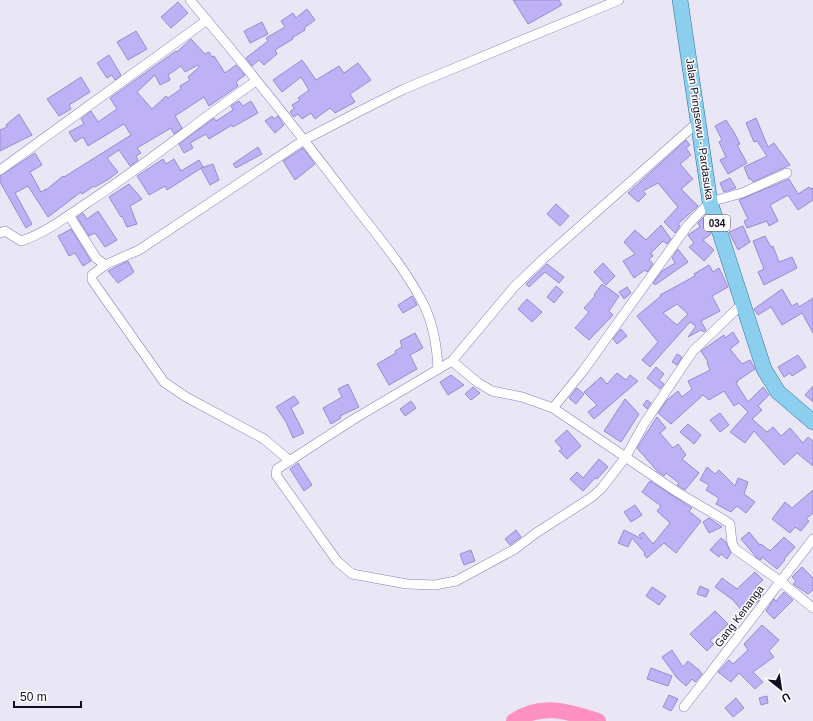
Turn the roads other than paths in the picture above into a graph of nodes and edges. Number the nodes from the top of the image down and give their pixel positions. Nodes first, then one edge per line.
1 (190, 0) edge
2 (619, 0) edge
3 (680, 0) edge
4 (207, 20) junction
5 (256, 81) junction
6 (698, 122) junction
7 (304, 140) junction
8 (0, 170) edge
9 (787, 173) dead end
10 (710, 202) junction
11 (69, 215) junction
12 (0, 233) edge
13 (105, 265) junction
14 (742, 304) junction
15 (452, 361) junction
16 (438, 369) junction
17 (553, 408) junction
18 (813, 422) edge
19 (625, 458) junction
20 (290, 460) junction
21 (813, 539) edge
22 (780, 581) junction
23 (813, 608) edge
24 (684, 707) dead end

1 - 4 street
2 - 7 street
3 - 6 main road, Jalan Pringsewu - Pardasuka / 034
4 - 5 street
4 - 8 street
5 - 7 street
5 - 11 street
6 - 10 main road, Jalan Pringsewu - Pardasuka / 034
6 - 15 street
7 - 13 street
7 - 16 street
9 - 10 street
10 - 14 main road, Jalan Pringsewu - Pardasuka / 034
10 - 17 street
11 - 12 street
11 - 13 street
13 - 20 street
14 - 18 main road, Jalan Pringsewu - Pardasuka / 034
14 - 19 street
15 - 16 street
15 - 17 street
16 - 20 street
17 - 19 street
19 - 20 street
19 - 22 street
21 - 22 street, Gang Kenanga
22 - 23 street
22 - 24 street, Gang Kenanga

